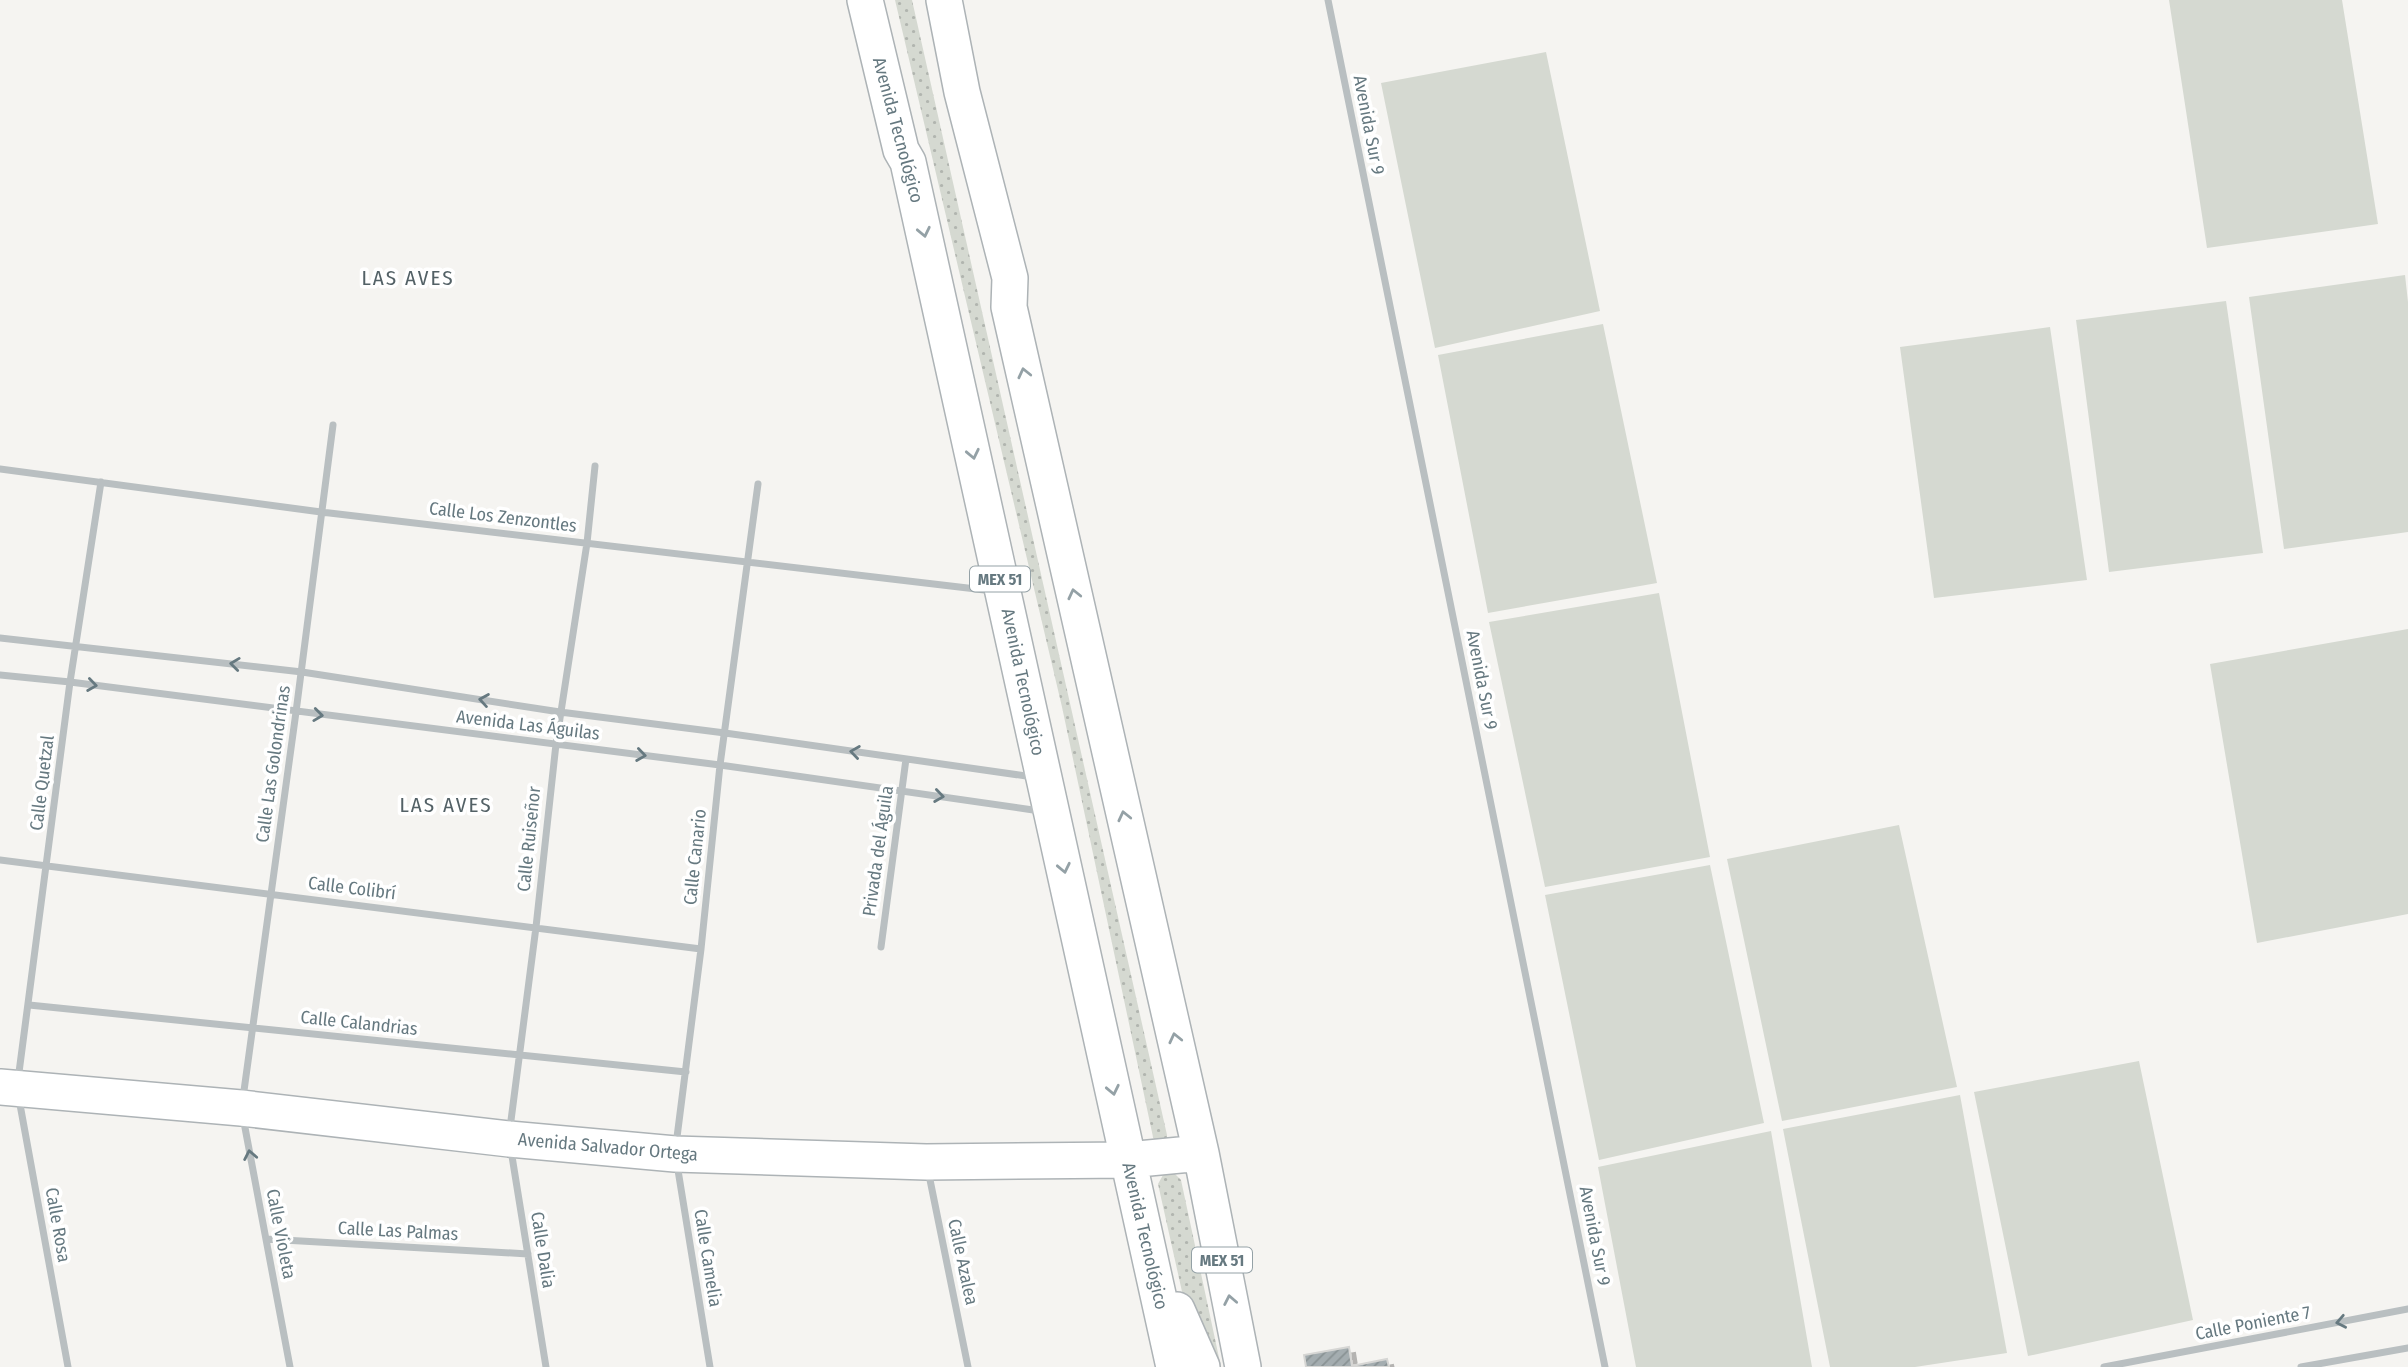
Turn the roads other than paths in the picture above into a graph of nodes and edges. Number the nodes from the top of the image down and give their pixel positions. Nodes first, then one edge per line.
1 (865, 0) edge
2 (875, 0) edge
3 (933, 0) edge
4 (944, 0) edge
5 (1328, 0) edge
6 (908, 162) junction
7 (1009, 307) junction
8 (332, 425) dead end
9 (595, 466) dead end
10 (0, 469) edge
11 (102, 482) junction
12 (758, 484) dead end
13 (321, 512) junction
14 (587, 543) junction
15 (748, 563) junction
16 (1003, 593) junction
17 (0, 638) edge
18 (76, 645) junction
19 (302, 672) junction
20 (0, 675) edge
21 (70, 682) junction
22 (296, 712) junction
23 (560, 712) junction
24 (725, 733) junction
25 (556, 744) junction
26 (906, 759) junction
27 (720, 765) junction
28 (1044, 779) junction
29 (902, 791) junction
30 (1052, 812) junction
31 (0, 860) edge
32 (47, 866) junction
33 (270, 894) junction
34 (536, 927) junction
35 (881, 947) dead end
36 (701, 949) junction
37 (29, 1006) junction
38 (252, 1028) junction
39 (519, 1056) junction
40 (685, 1072) junction
41 (9, 1088) edge
42 (242, 1108) junction
43 (509, 1139) junction
44 (1201, 1153) junction
45 (675, 1154) junction
46 (1128, 1160) junction
47 (926, 1162) junction
48 (266, 1240) junction
49 (1147, 1247) junction
50 (528, 1254) junction
51 (2408, 1310) edge
52 (2408, 1348) edge
53 (68, 1367) edge
54 (290, 1367) edge
55 (546, 1367) edge
56 (710, 1367) edge
57 (968, 1367) edge
58 (1174, 1367) edge
59 (1202, 1367) edge
60 (1244, 1367) edge
61 (1605, 1367) edge
62 (2104, 1367) edge
63 (2301, 1367) edge

1 - 6 main road, Avenida Tecnológico / MEX 51
2 - 6 main road
3 - 7 main road
4 - 7 main road, MEX 51
5 - 61 street, Avenida Sur 9
6 -> 16 main road, Avenida Tecnológico / MEX 51
44 -> 7 main road, MEX 51
8 - 13 street, Calle Las Golondrinas
9 - 14 street, Calle Ruiseñor
10 - 11 street, Calle Los Zenzontles
11 - 13 street, Calle Los Zenzontles
11 - 18 street, Calle Quetzal
12 - 15 street, Calle Canario
13 - 14 street, Calle Los Zenzontles
13 - 19 street, Calle Las Golondrinas
14 - 15 street, Calle Los Zenzontles
14 - 23 street, Calle Ruiseñor
15 - 16 street, Calle Los Zenzontles
15 - 24 street, Calle Canario
16 - 28 main road, Avenida Tecnológico / MEX 51
17 - 18 street, Avenida Las Águilas
19 -> 18 street, Avenida Las Águilas
18 - 21 street, Calle Quetzal
19 - 22 street, Calle Las Golondrinas
23 -> 19 street, Avenida Las Águilas
20 - 21 street, Avenida Las Águilas
21 -> 22 street, Avenida Las Águilas
21 - 32 street, Calle Quetzal
22 -> 25 street, Avenida Las Águilas
22 - 33 street, Calle Las Golondrinas
23 - 24 street, Avenida Las Águilas
23 - 25 street, Calle Ruiseñor
26 -> 24 street, Avenida Las Águilas
24 - 27 street, Calle Canario
25 -> 27 street, Avenida Las Águilas
25 - 34 street, Calle Ruiseñor
26 - 28 street, Avenida Las Águilas
26 - 29 street, Privada del Águila
27 - 29 street, Avenida Las Águilas
27 - 36 street, Calle Canario
28 - 30 main road, Avenida Tecnológico / MEX 51
29 -> 30 street, Avenida Las Águilas
29 - 35 street, Privada del Águila
30 -> 46 main road, Avenida Tecnológico / MEX 51
31 - 32 street, Calle Colibrí
32 - 33 street, Calle Colibrí
32 - 37 street, Calle Quetzal
33 - 34 street, Calle Colibrí
33 - 38 street, Calle Las Golondrinas
34 - 36 street, Calle Colibrí
34 - 39 street, Calle Ruiseñor
36 - 40 street, Calle Canario
37 - 38 street, Calle Calandrias
37 - 41 street, Calle Quetzal
38 - 39 street, Calle Calandrias
38 - 42 street, Calle Las Golondrinas
39 - 40 street, Calle Calandrias
39 - 43 street, Calle Ruiseñor
40 - 45 street, Calle Canario
41 - 42 main road, Avenida Salvador Ortega
41 - 53 street, Calle Rosa
42 - 43 main road, Avenida Salvador Ortega
48 -> 42 street, Calle Violeta
43 - 45 main road, Avenida Salvador Ortega
43 - 50 street, Calle Dalia
44 - 46 main road, Avenida Salvador Ortega
60 -> 44 main road, MEX 51
45 - 47 main road, Avenida Salvador Ortega
45 - 56 street, Calle Camelia
46 - 47 main road, Avenida Salvador Ortega
46 - 49 main road, Avenida Tecnológico / MEX 51
47 - 57 street, Calle Azalea
48 - 50 street, Calle Las Palmas
48 - 54 street, Calle Violeta
49 - 58 main road, Avenida Tecnológico / MEX 51
49 - 59 main road
50 - 55 street, Calle Dalia
51 -> 62 street, Calle Poniente 7
52 - 63 street

